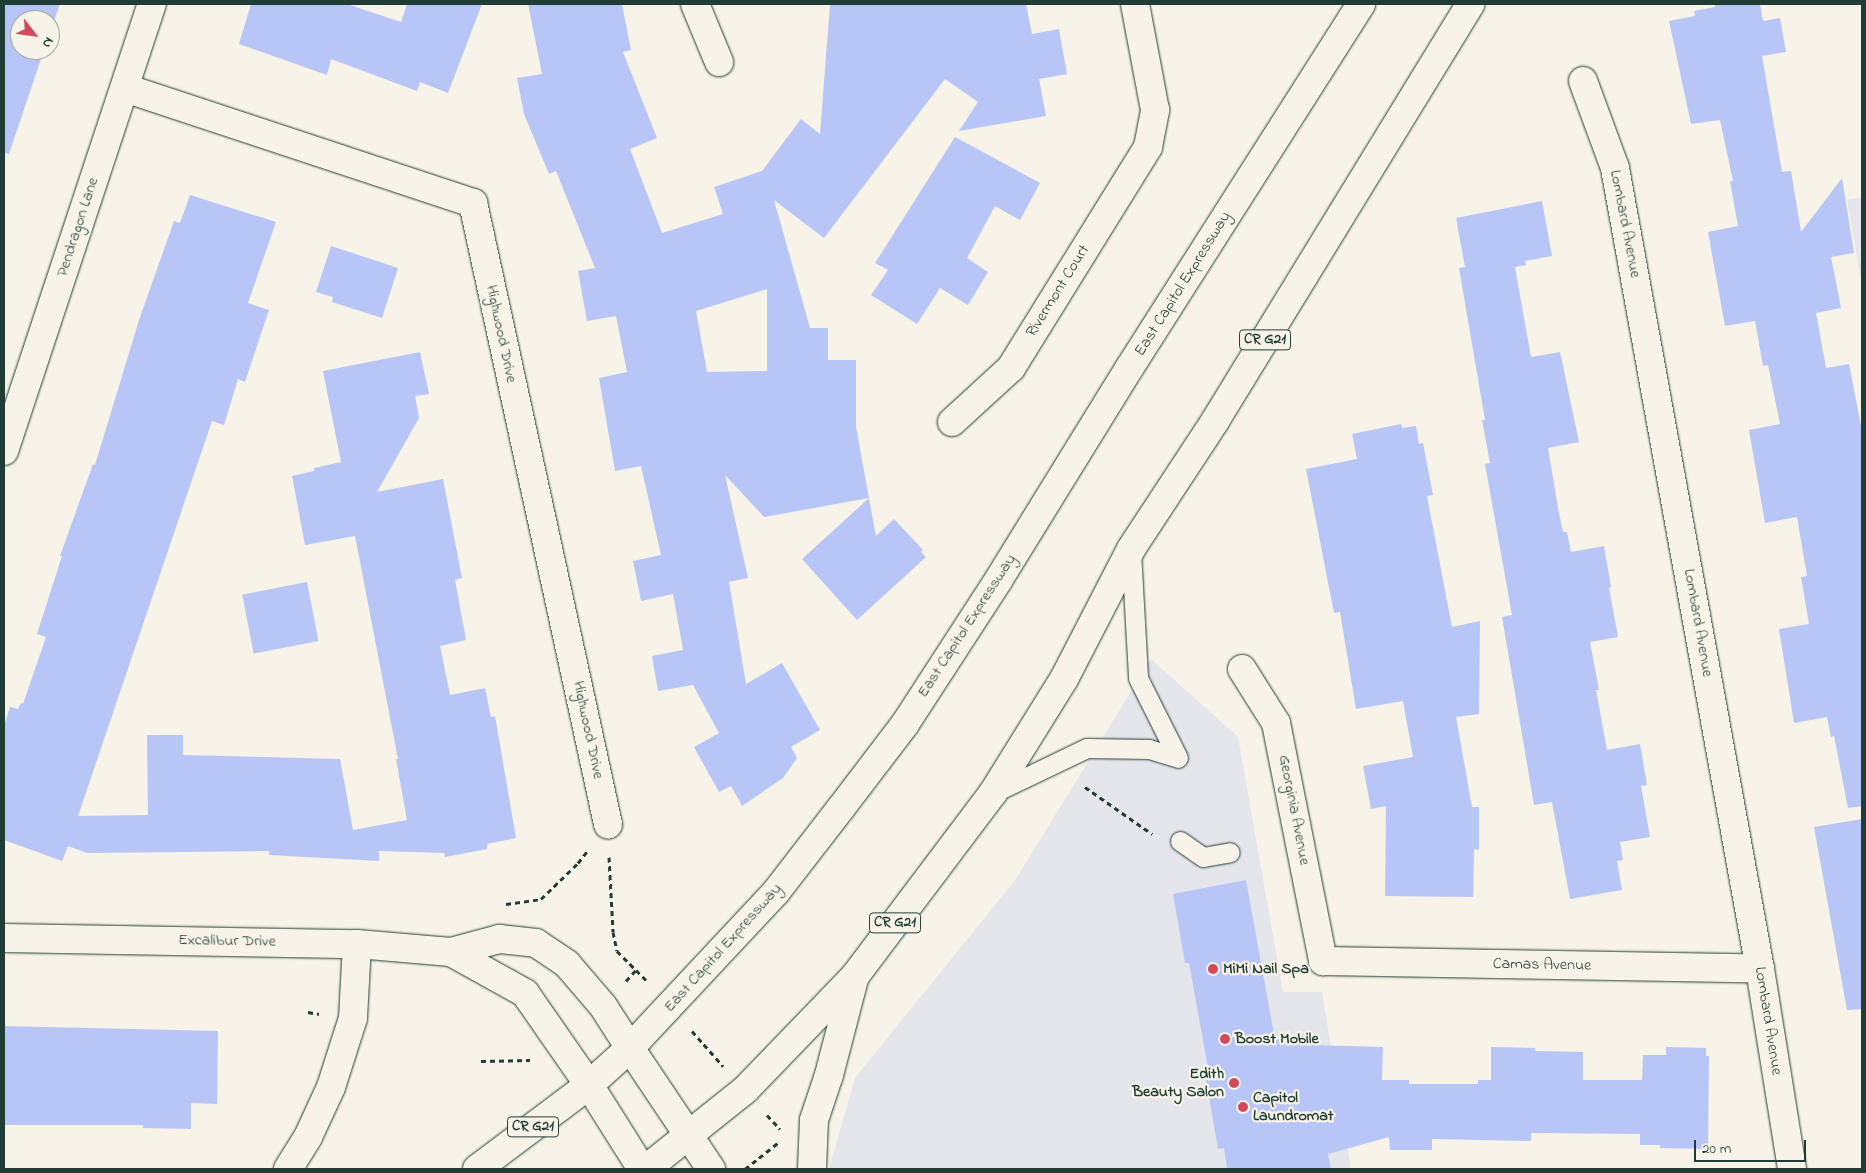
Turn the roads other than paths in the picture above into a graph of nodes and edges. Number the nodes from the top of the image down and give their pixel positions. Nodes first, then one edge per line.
1 (152, 4) edge
2 (695, 4) edge
3 (1136, 4) edge
4 (1361, 4) edge
5 (1471, 4) edge
6 (719, 62) dead end
7 (1583, 81) dead end
8 (125, 88) junction
9 (952, 422) dead end
10 (4, 451) edge
11 (1131, 549) junction
12 (1242, 669) dead end
13 (993, 792) junction
14 (608, 824) road end
15 (1180, 841) road end
16 (1230, 852) dead end
17 (4, 938) edge
18 (357, 944) junction
19 (451, 952) junction
20 (1323, 961) joint
21 (1760, 969) junction
22 (855, 976) junction
23 (630, 1048) junction
24 (590, 1084) junction
25 (688, 1135) junction
26 (288, 1169) edge
27 (477, 1169) edge
28 (642, 1169) edge
29 (646, 1169) edge
30 (711, 1169) edge
31 (812, 1169) edge
32 (1792, 1169) edge

1 - 8 main road, Pendragon Lane
2 - 6 main road
3 - 9 main road, Rivermont Court
4 - 23 main road, East Capitol Expressway / CR G21
5 - 11 main road, CR G21
7 - 21 main road, Lombard Avenue
8 - 10 main road, Pendragon Lane
8 - 14 main road, Highwood Drive
11 - 13 main road, CR G21
11 - 13 lane
12 - 20 main road, Georginia Avenue
13 - 22 main road, CR G21
15 - 16 lane
17 - 18 main road, Excalibur Drive
18 - 19 main road, Excalibur Drive
18 - 26 main road
19 - 23 main road, Excalibur Drive
19 - 24 main road, Excalibur Drive
20 - 21 main road, Camas Avenue
21 - 32 main road, Lombard Avenue
22 - 25 main road, CR G21
22 - 31 main road
23 - 24 main road, East Capitol Expressway / CR G21
23 - 25 main road, Excalibur Drive
24 - 27 main road, East Capitol Expressway / CR G21
24 - 28 main road, Excalibur Drive
25 - 29 main road, CR G21
25 - 30 main road, Excalibur Drive

